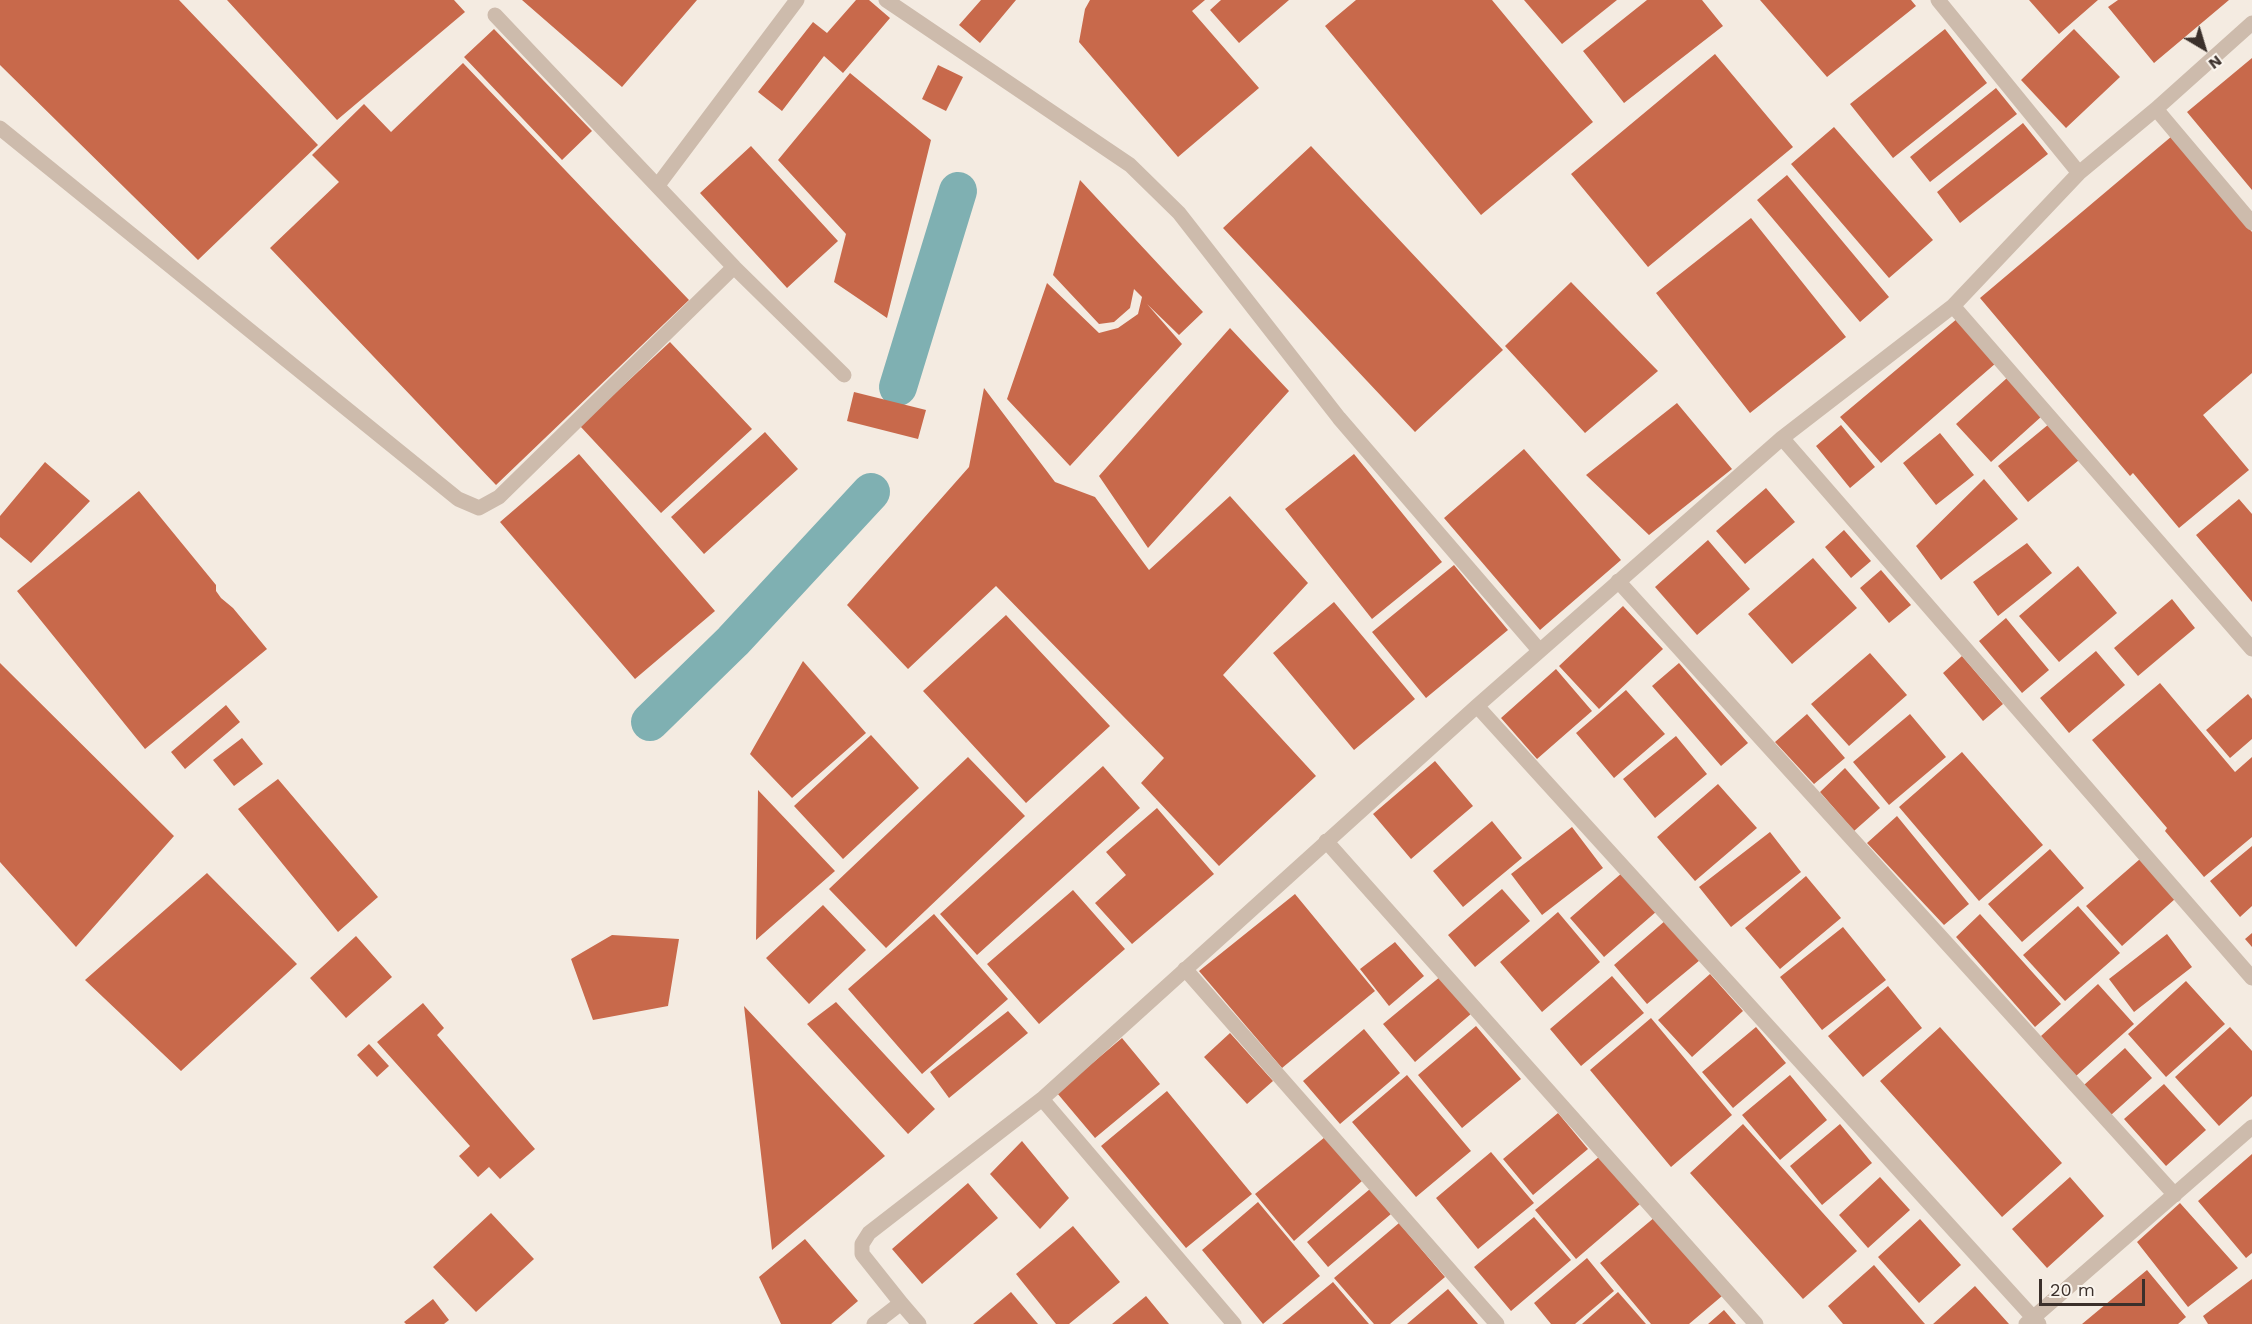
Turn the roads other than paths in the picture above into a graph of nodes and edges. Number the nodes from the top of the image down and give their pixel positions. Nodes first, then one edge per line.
1 (797, 0) edge
2 (886, 0) edge
3 (1938, 0) edge
4 (495, 15) dead end
5 (2252, 23) edge
6 (2156, 109) junction
7 (0, 128) edge
8 (2079, 172) junction
9 (658, 185) junction
10 (2252, 223) edge
11 (734, 267) junction
12 (1953, 306) junction
13 (844, 375) dead end
14 (1782, 438) junction
15 (1618, 581) junction
16 (2252, 649) edge
17 (1539, 650) junction
18 (1477, 706) junction
19 (1326, 841) junction
20 (1185, 969) junction
21 (2252, 978) edge
22 (1042, 1099) junction
23 (2252, 1127) edge
24 (2175, 1195) junction
25 (901, 1303) junction
26 (2032, 1322) edge
27 (874, 1324) edge
28 (919, 1324) edge
29 (1234, 1324) edge
30 (1497, 1324) edge
31 (1756, 1324) edge

1 - 9 street
2 - 17 street
3 - 8 street
4 - 9 street
5 - 6 street
6 - 8 street
6 - 10 street
7 - 11 street
8 - 12 street
9 - 11 street
11 - 13 street
12 - 14 street
12 - 16 street
14 - 15 street
14 - 21 street
15 - 17 street
15 - 24 street
17 - 18 street
18 - 19 street
18 - 26 street
19 - 20 street
19 - 31 street
20 - 22 street
20 - 30 street
22 - 25 street
22 - 29 street
23 - 24 street
24 - 26 street
25 - 27 street
25 - 28 street

